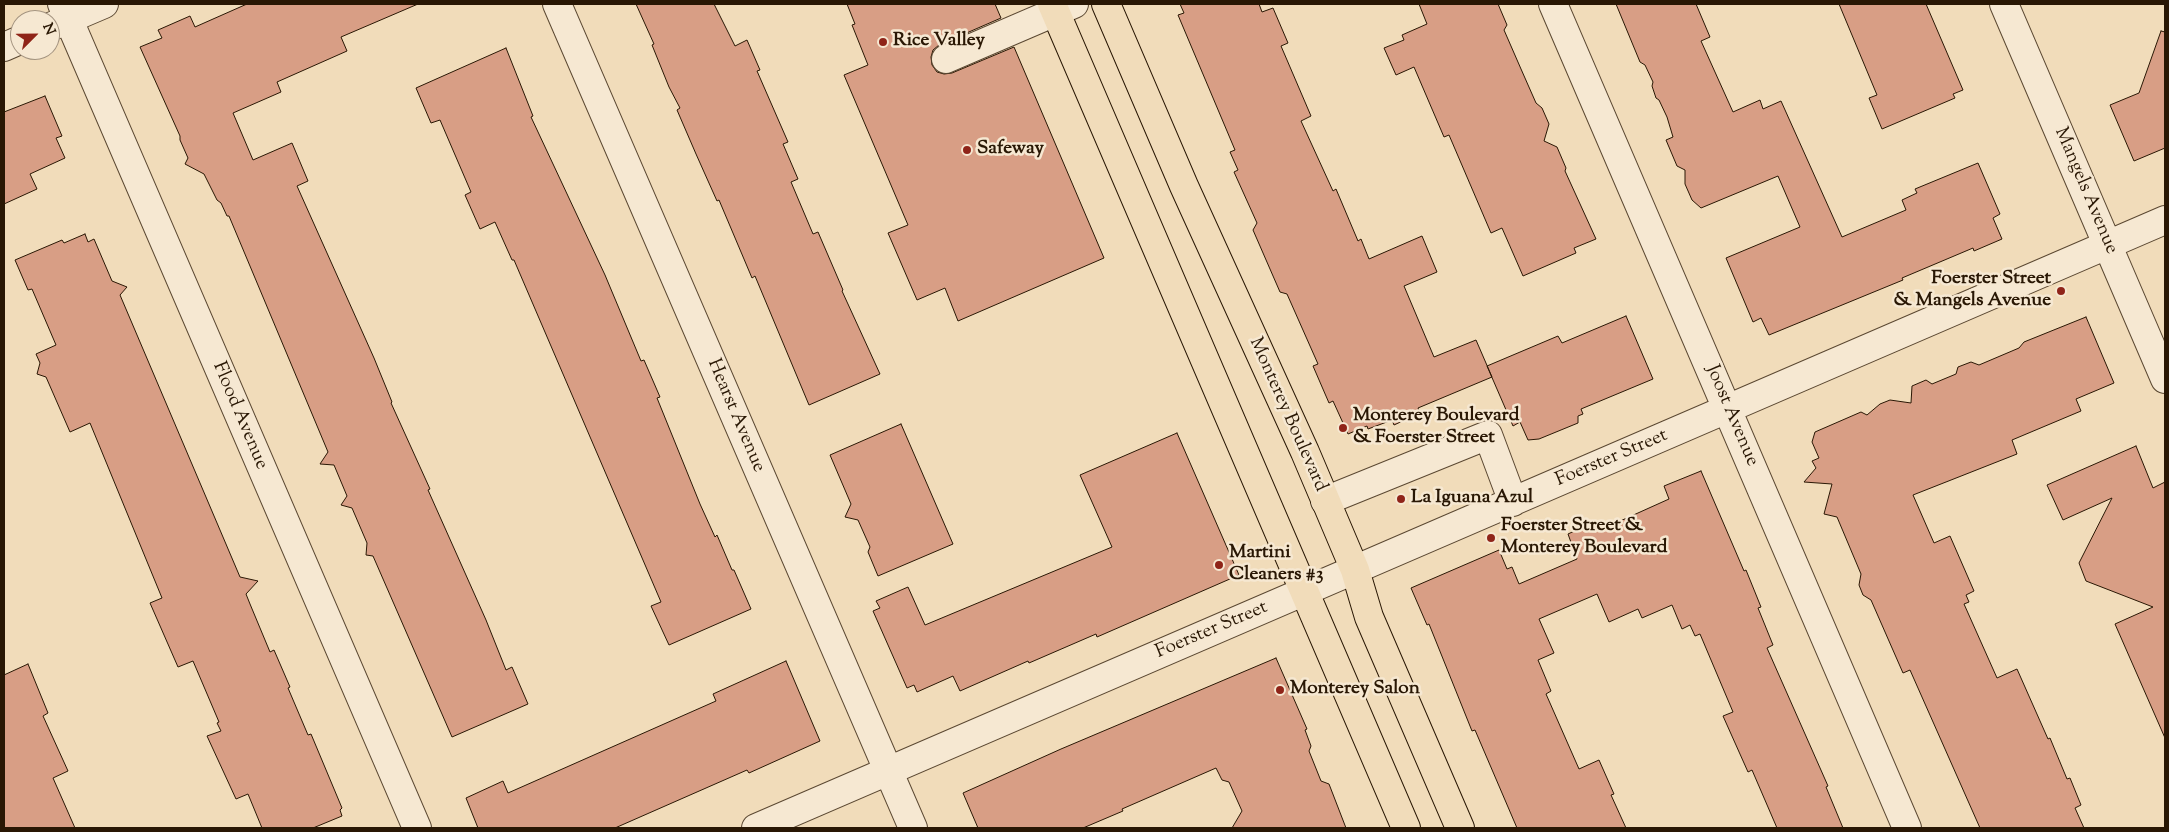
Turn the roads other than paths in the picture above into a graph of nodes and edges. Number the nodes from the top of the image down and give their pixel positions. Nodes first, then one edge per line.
1 (104, 4) edge
2 (557, 4) edge
3 (1106, 4) edge
4 (1553, 4) edge
5 (2004, 4) edge
6 (1060, 7) edge
7 (60, 17) edge
8 (946, 59) dead end
9 (2165, 220) edge
10 (2108, 245) junction
11 (2165, 378) edge
12 (1728, 409) junction
13 (1325, 501) junction
14 (1513, 502) junction
15 (1355, 570) junction
16 (1304, 592) junction
17 (888, 771) junction
18 (417, 828) edge
19 (756, 828) edge
20 (912, 828) edge
21 (1406, 828) edge
22 (1460, 828) edge
23 (1907, 828) edge

1 - 7 street
2 - 17 street, Hearst Avenue
3 - 13 main road, Monterey Boulevard
4 - 12 street, Joost Avenue
5 - 10 street, Mangels Avenue
6 - 8 street
6 - 16 main road
7 - 18 street, Flood Avenue
9 - 10 street, Foerster Street
10 - 11 street, Mangels Avenue
10 - 12 street, Foerster Street
12 - 14 street, Foerster Street
12 - 23 street, Joost Avenue
13 - 14 street
13 - 15 main road, Monterey Boulevard
14 - 15 street, Foerster Street
15 - 16 street, Foerster Street
15 - 22 main road, Monterey Boulevard
16 - 17 street, Foerster Street
16 - 21 main road
17 - 19 street, Foerster Street
17 - 20 street, Hearst Avenue

